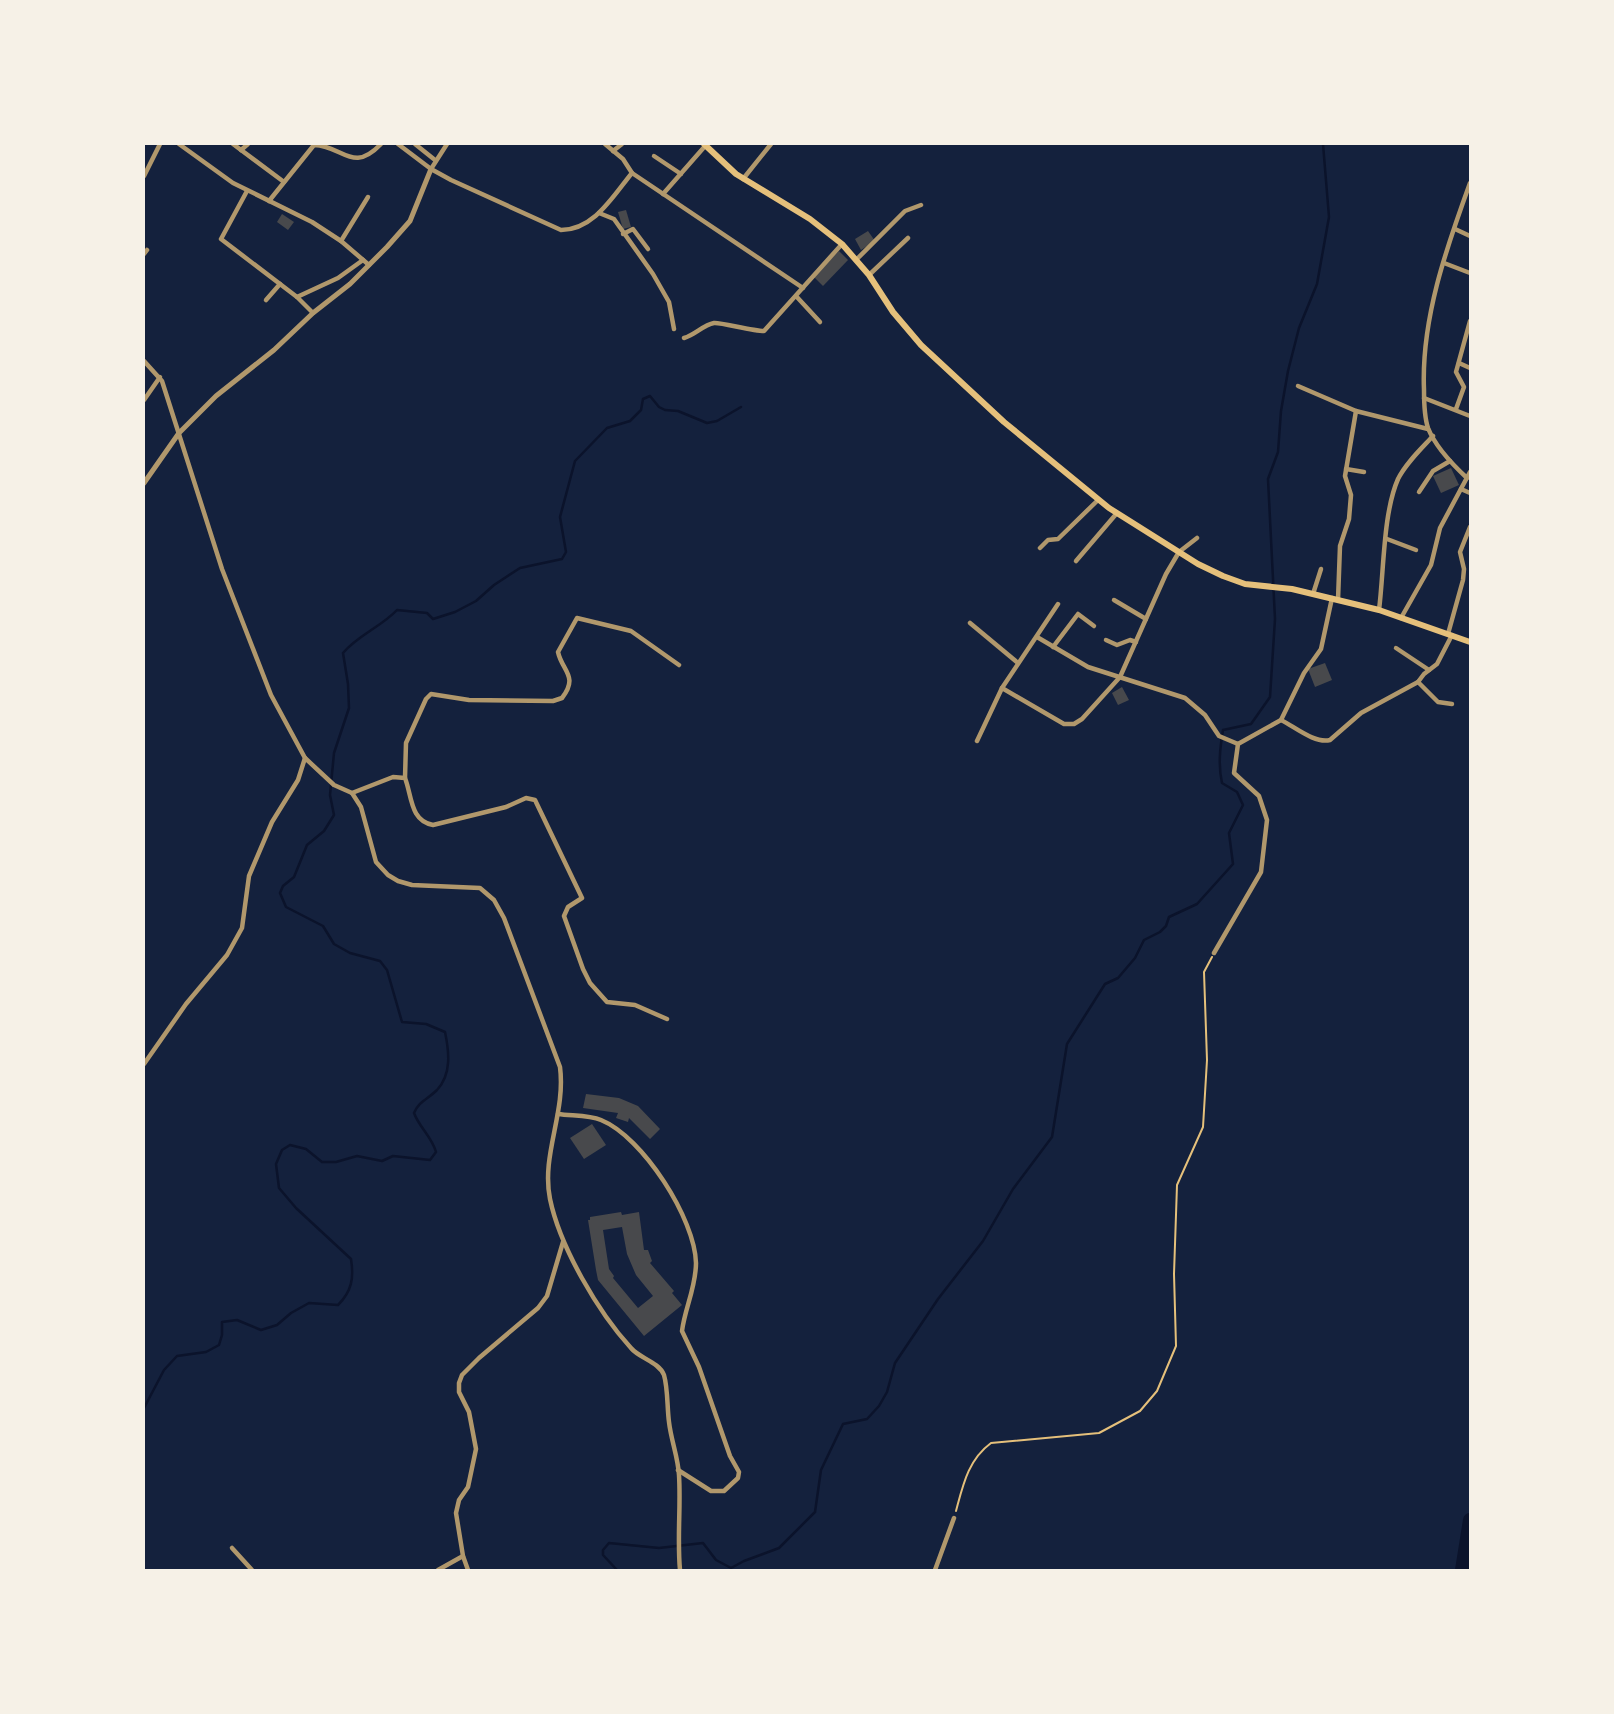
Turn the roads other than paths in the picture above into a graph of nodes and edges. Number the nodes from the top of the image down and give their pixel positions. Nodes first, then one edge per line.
1 (160, 144) edge
2 (179, 144) edge
3 (233, 144) edge
4 (248, 144) edge
5 (381, 144) edge
6 (398, 144) edge
7 (415, 144) edge
8 (447, 144) edge
9 (605, 144) edge
10 (622, 144) edge
11 (705, 144) edge
12 (771, 144) edge
13 (241, 150) junction
14 (613, 151) junction
15 (654, 156) dead end
16 (435, 160) junction
17 (430, 169) junction
18 (632, 173) junction
19 (681, 174) junction
20 (144, 176) edge
21 (743, 179) junction
22 (284, 182) junction
23 (1471, 183) edge
24 (247, 191) junction
25 (663, 194) junction
26 (368, 197) dead end
27 (269, 201) junction
28 (921, 205) dead end
29 (599, 213) junction
30 (1455, 229) junction
31 (623, 234) junction
32 (1471, 236) edge
33 (908, 238) dead end
34 (341, 241) junction
35 (842, 244) junction
36 (648, 249) dead end
37 (856, 260) junction
38 (363, 261) junction
39 (1444, 263) junction
40 (369, 265) junction
41 (1471, 273) edge
42 (869, 275) junction
43 (280, 284) junction
44 (803, 289) junction
45 (796, 296) junction
46 (297, 297) junction
47 (266, 300) dead end
48 (313, 313) junction
49 (1471, 321) edge
50 (820, 322) dead end
51 (674, 329) dead end
52 (684, 338) dead end
53 (144, 361) edge
54 (1458, 362) junction
55 (1471, 368) edge
56 (160, 377) junction
57 (1298, 386) dead end
58 (1424, 398) junction
59 (144, 400) edge
60 (1456, 409) junction
61 (1356, 411) junction
62 (1471, 416) edge
63 (1428, 429) junction
64 (179, 433) junction
65 (1433, 436) junction
66 (1450, 461) junction
67 (1346, 469) junction
68 (1364, 472) dead end
69 (1471, 472) edge
70 (1467, 478) junction
71 (144, 483) edge
72 (1461, 489) junction
73 (1419, 492) dead end
74 (1471, 494) edge
75 (1098, 500) junction
76 (1116, 513) junction
77 (1471, 527) edge
78 (1197, 538) dead end
79 (1387, 539) junction
80 (1040, 548) dead end
81 (1416, 550) dead end
82 (1179, 552) junction
83 (1076, 561) dead end
84 (1321, 569) dead end
85 (1312, 595) junction
86 (1335, 599) junction
87 (1114, 600) dead end
88 (1058, 604) dead end
89 (1379, 610) junction
90 (1401, 618) junction
91 (1146, 619) junction
92 (970, 623) dead end
93 (1094, 626) dead end
94 (1450, 634) junction
95 (1037, 637) junction
96 (1106, 640) dead end
97 (1136, 642) junction
98 (1471, 642) edge
99 (1053, 647) junction
100 (1396, 648) dead end
101 (1018, 663) junction
102 (680, 665) dead end
103 (1429, 670) junction
104 (1120, 677) junction
105 (1418, 682) junction
106 (1002, 688) junction
107 (1452, 704) dead end
108 (1281, 720) junction
109 (977, 741) dead end
110 (1238, 744) junction
111 (305, 758) junction
112 (405, 778) junction
113 (352, 793) junction
114 (1214, 953) road end
115 (667, 1019) dead end
116 (144, 1065) edge
117 (558, 1114) junction
118 (563, 1241) junction
119 (678, 1470) junction
120 (954, 1518) road end
121 (232, 1548) dead end
122 (463, 1556) junction
123 (252, 1570) edge
124 (438, 1570) edge
125 (468, 1570) edge
126 (680, 1570) edge
127 (935, 1570) edge

1 - 20 street
2 - 24 street
3 - 13 street
4 - 13 street
5 - 22 street
6 - 17 street
7 - 16 street
8 - 16 street
9 - 14 street
10 - 14 street
11 - 19 street
11 - 21 main road
12 - 21 street
13 - 22 street
14 - 18 street
15 - 19 street
16 - 17 street
17 - 29 street
17 - 40 street
18 - 25 street
18 - 29 street
19 - 25 street
21 - 35 main road
22 - 27 street
23 - 30 street
24 - 27 street
24 - 43 street
25 - 44 street
26 - 34 street
27 - 34 street
28 - 37 street
29 - 31 street
30 - 32 street
30 - 39 street
31 - 36 street
31 - 51 street
33 - 42 street
34 - 38 street
35 - 37 main road
35 - 44 street
37 - 42 main road
38 - 40 street
38 - 46 street
39 - 41 street
39 - 58 street
40 - 48 street
42 - 75 main road
43 - 46 street
43 - 47 street
44 - 45 street
45 - 50 street
45 - 52 street
46 - 48 street
48 - 64 street
49 - 54 street
53 - 56 street
54 - 55 street
54 - 60 street
56 - 59 street
56 - 64 street
57 - 61 street
58 - 60 street
58 - 63 street
60 - 62 street
61 - 63 street
61 - 67 street
63 - 65 street
64 - 71 street
64 - 111 street
65 - 66 street
65 - 79 street
66 - 70 street
66 - 73 street
67 - 68 street
67 - 86 street
69 - 70 street
70 - 72 street
72 - 74 street
72 - 90 street
75 - 76 main road
75 - 80 street
76 - 82 main road
76 - 83 street
77 - 94 street
78 - 82 street
79 - 81 street
79 - 89 street
82 - 85 main road
82 - 91 street
84 - 85 street
85 - 86 main road
86 - 89 main road
86 - 108 street
87 - 91 street
88 - 95 street
89 - 90 main road
90 - 94 main road
91 - 97 street
92 - 101 street
93 - 99 street
94 - 98 main road
94 - 103 street
95 - 99 street
95 - 101 street
96 - 97 street
97 - 104 street
99 - 104 street
100 - 103 street
101 - 106 street
102 - 112 street
103 - 105 street
104 - 106 street
104 - 110 street
105 - 107 street
105 - 108 street
106 - 109 street
108 - 110 street
110 - 114 street
111 - 113 street
111 - 116 street
112 - 113 street
112 - 115 street
113 - 117 street
117 - 118 street
117 - 119 street
118 - 119 street
118 - 122 street
119 - 126 street
120 - 127 street
121 - 123 street
122 - 124 street
122 - 125 street

